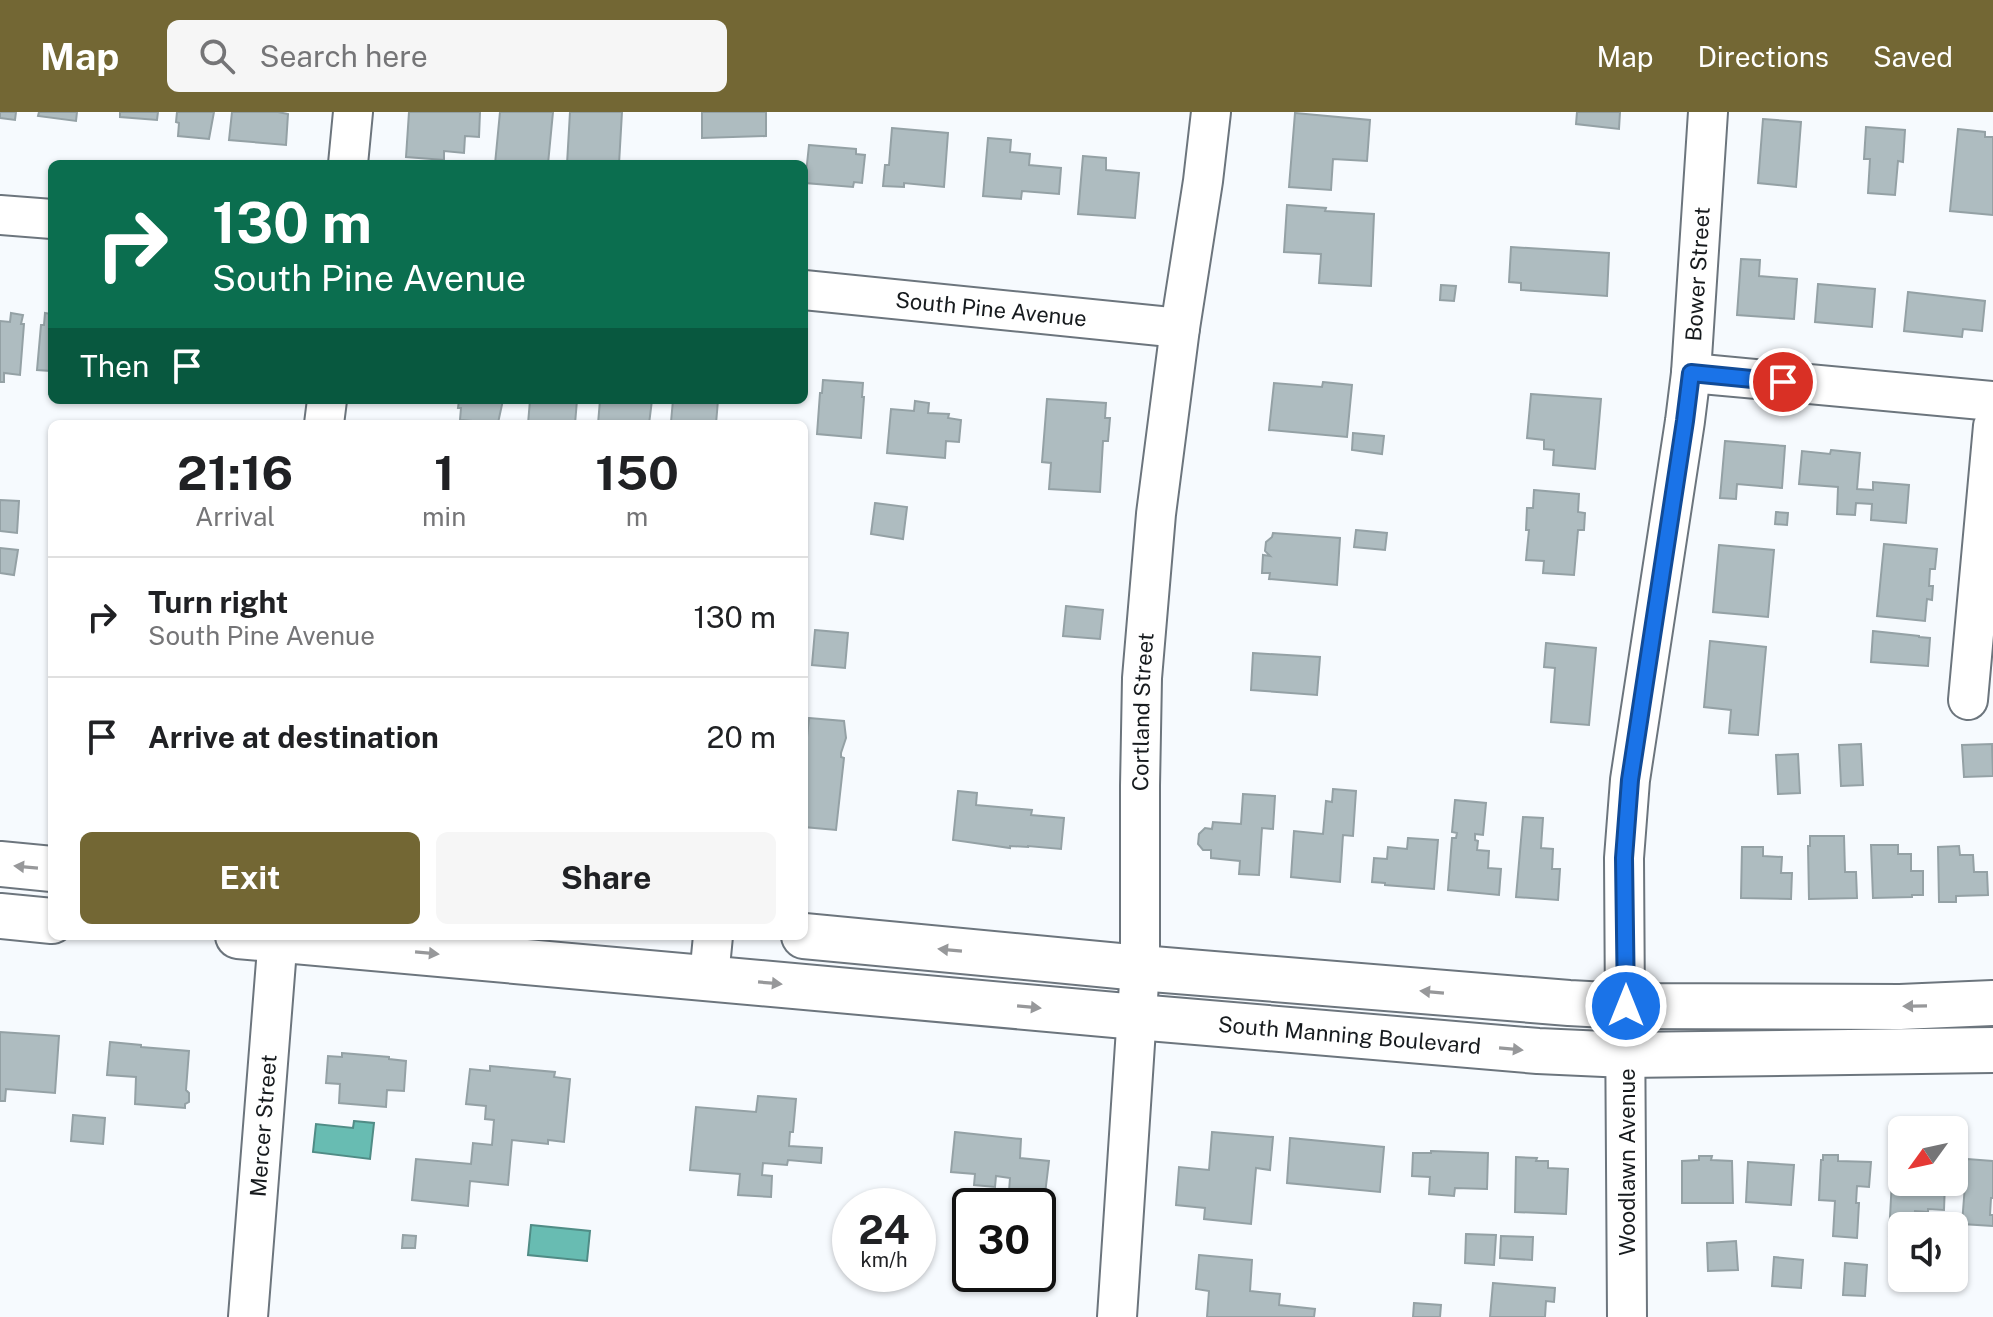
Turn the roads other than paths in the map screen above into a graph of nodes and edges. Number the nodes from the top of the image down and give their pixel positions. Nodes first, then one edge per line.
1 (353, 112) edge
2 (1211, 112) edge
3 (1708, 112) edge
4 (348, 160) edge
5 (0, 215) edge
6 (48, 219) edge
7 (808, 290) edge
8 (1180, 328) junction
9 (1691, 373) junction
10 (1993, 401) edge
11 (1993, 426) edge
12 (1968, 700) dead end
13 (0, 864) edge
14 (48, 869) edge
15 (0, 916) edge
16 (48, 921) edge
17 (808, 936) edge
18 (264, 940) edge
19 (331, 940) edge
20 (711, 957) edge
21 (1140, 968) junction
22 (1993, 1003) edge
23 (1626, 1006) junction
24 (1137, 1017) junction
25 (1993, 1050) edge
26 (1626, 1055) junction
27 (248, 1317) edge
28 (1117, 1317) edge
29 (1627, 1317) edge

1 - 4 street
2 - 8 street, Cortland Street
3 - 9 street, Bower Street
5 - 6 street
7 - 8 street, South Pine Avenue
8 - 21 street, Cortland Street
9 - 10 street
9 - 23 street, Bower Street
11 - 12 street
14 -> 13 street
15 - 16 street
21 -> 17 street
18 - 27 street, Mercer Street
19 -> 20 street, South Manning Boulevard
20 -> 24 street, South Manning Boulevard
23 -> 21 street
21 - 24 street, Cortland Street
22 -> 23 street
23 - 26 street, Woodlawn Avenue
24 -> 26 street, South Manning Boulevard
24 - 28 street, Cortland Street
25 - 26 street, South Manning Boulevard
26 - 29 street, Woodlawn Avenue

